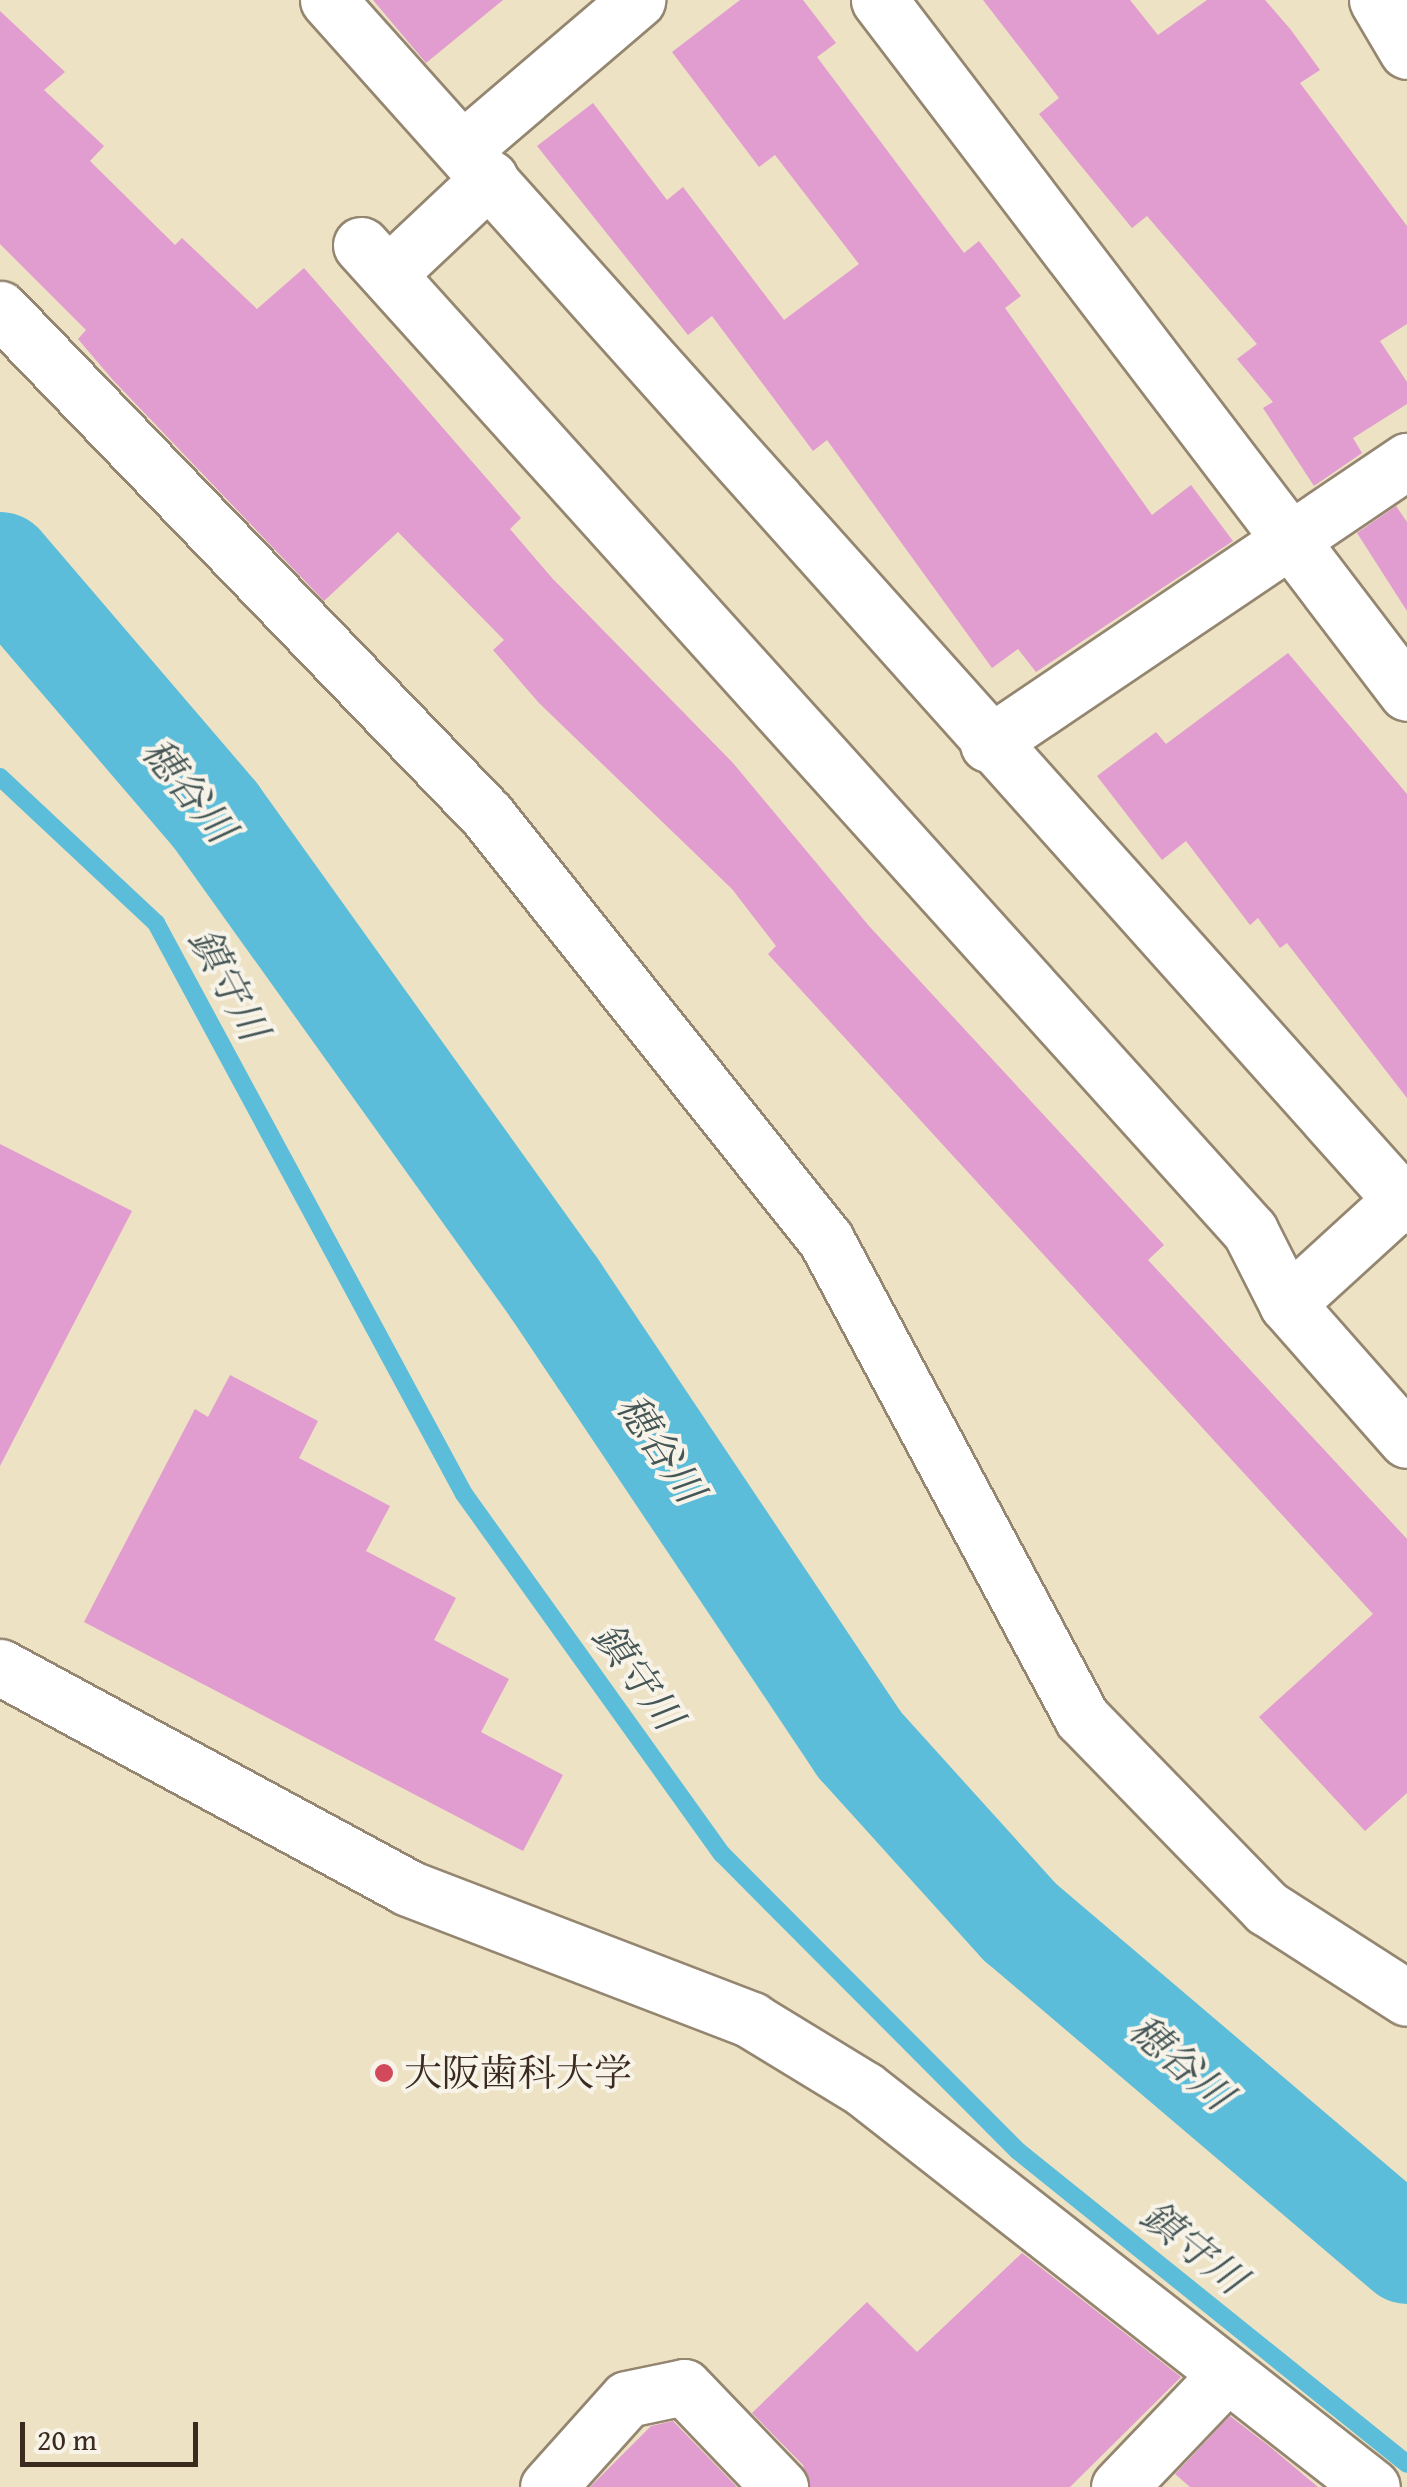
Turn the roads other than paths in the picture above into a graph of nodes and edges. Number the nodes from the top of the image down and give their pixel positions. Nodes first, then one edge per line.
1 (328, 0) edge
2 (636, 0) edge
3 (880, 0) edge
4 (1377, 0) edge
5 (1407, 51) edge
6 (477, 163) junction
7 (0, 309) edge
8 (1407, 461) edge
9 (1293, 538) junction
10 (1407, 693) edge
11 (988, 744) junction
12 (1404, 1203) edge
13 (1287, 1304) junction
14 (1407, 1440) edge
15 (0, 1667) edge
16 (1407, 1998) edge
17 (1226, 2375) junction
18 (548, 2487) edge
19 (780, 2487) edge
20 (1119, 2487) edge
21 (1372, 2487) edge

1 - 6 street
2 - 6 street
3 - 9 street
4 - 5 street
6 - 11 street
6 - 13 street
7 - 16 street
8 - 9 street
9 - 10 street
9 - 11 street
11 - 12 street
12 - 13 street
13 - 14 street
15 - 17 street
17 - 20 street
17 - 21 street
18 - 19 street

